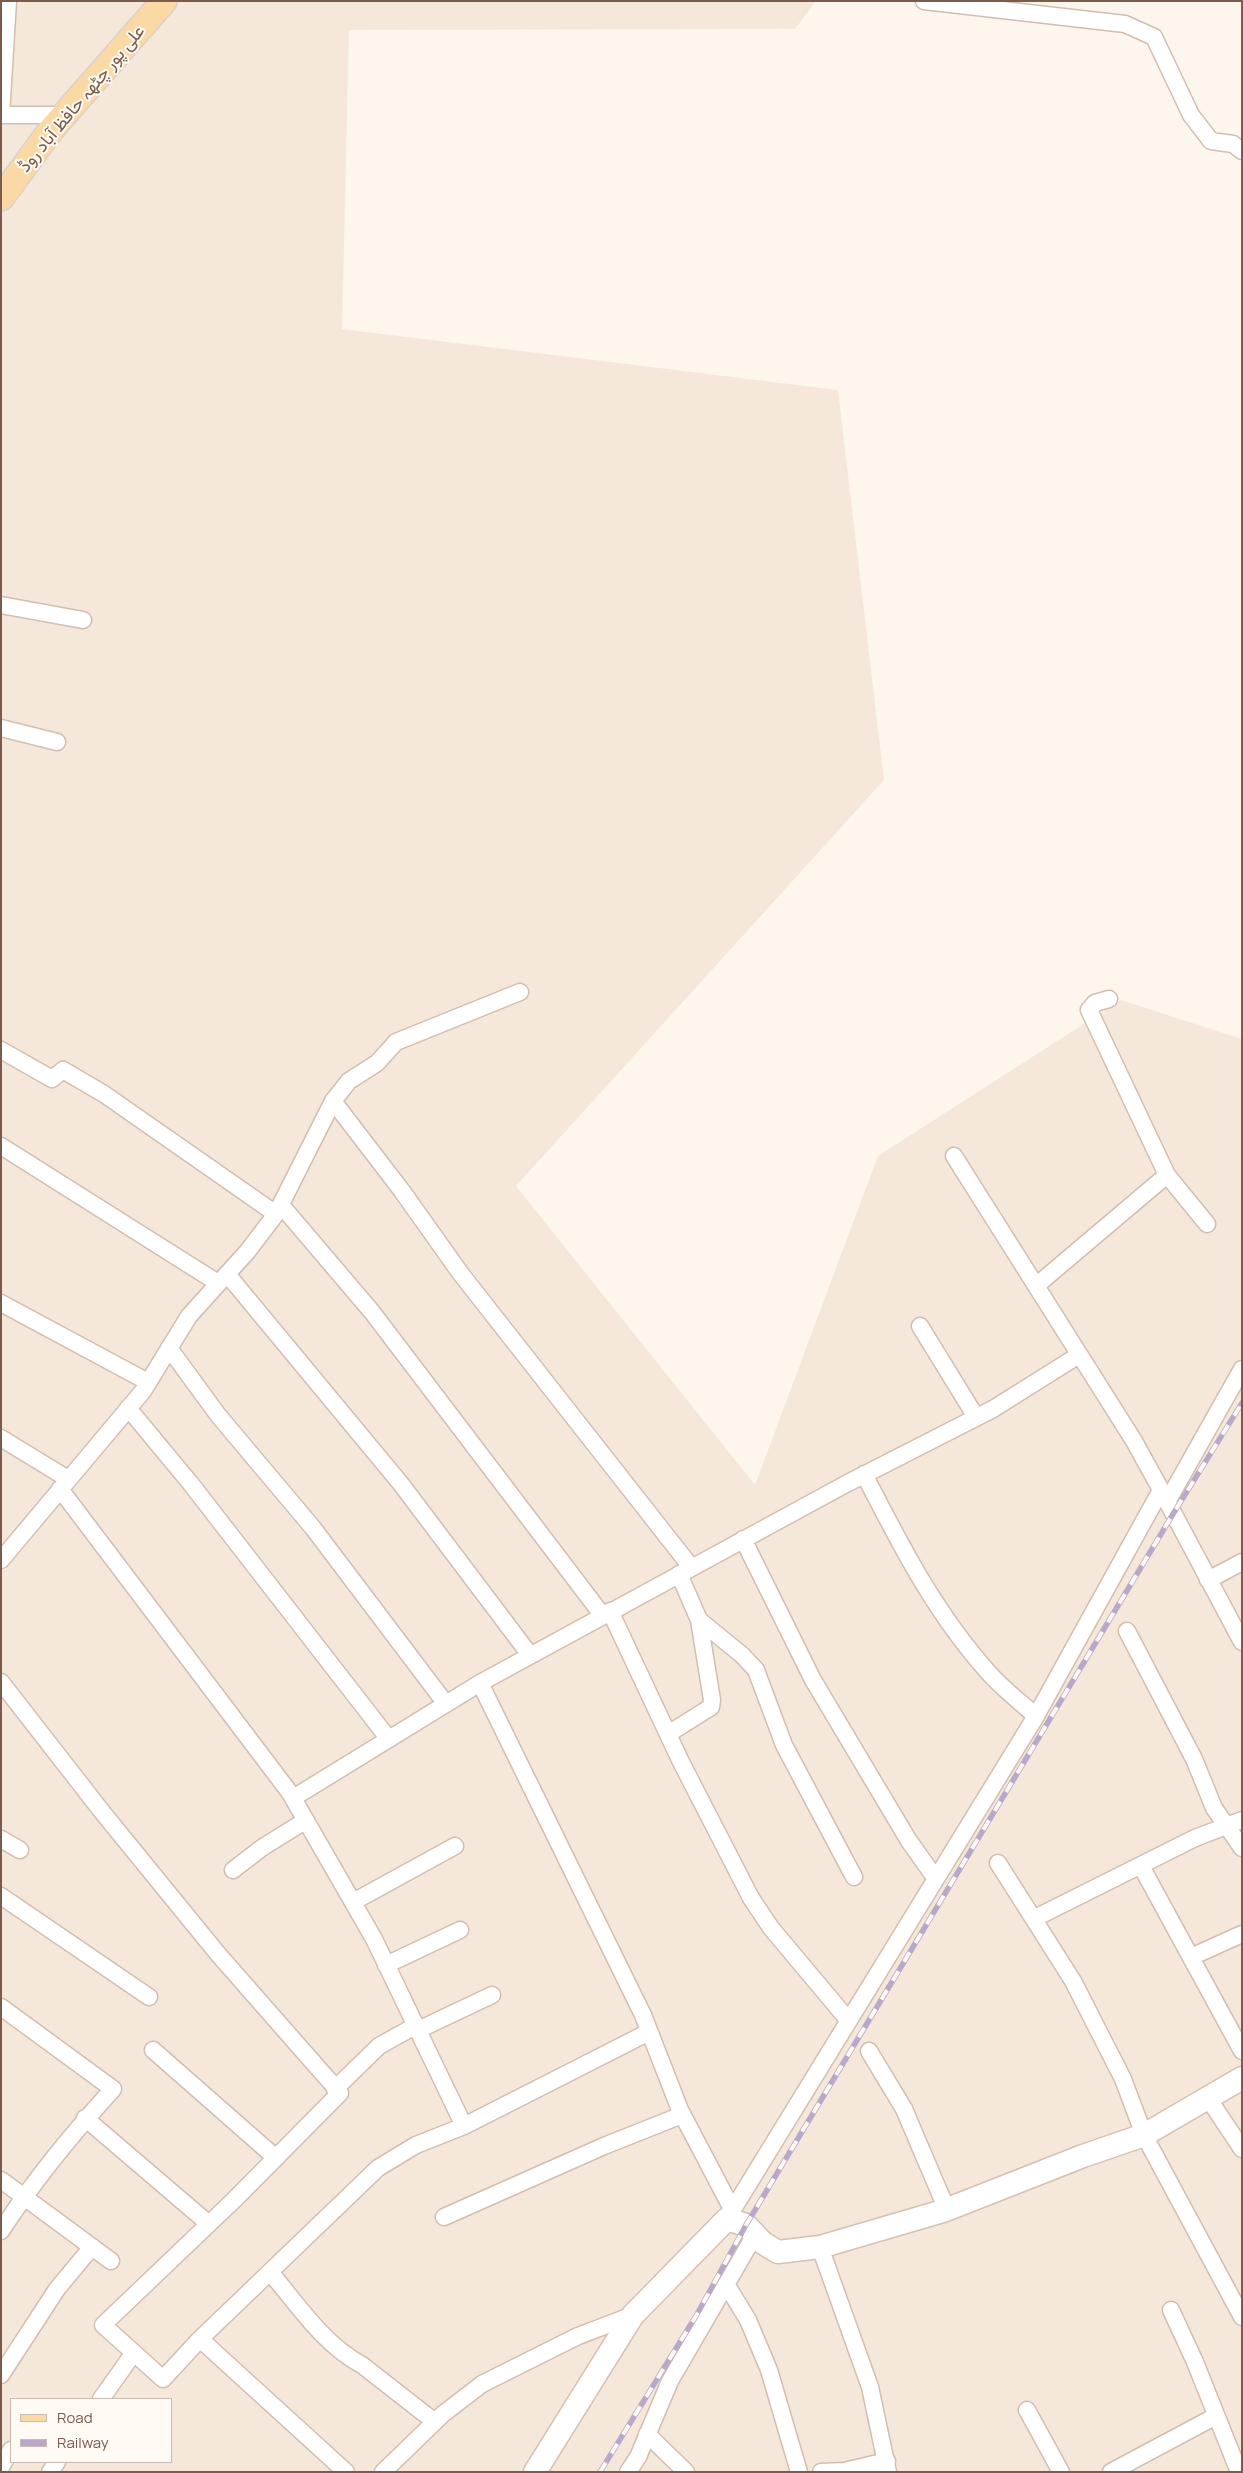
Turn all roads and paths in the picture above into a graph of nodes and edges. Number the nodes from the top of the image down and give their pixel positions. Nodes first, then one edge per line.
1 (8, 1) edge
2 (164, 1) edge
3 (924, 1) edge
4 (1, 114) edge
5 (64, 115) junction
6 (1242, 151) edge
7 (1, 198) edge
8 (1, 605) edge
9 (83, 620) dead end
10 (1, 728) edge
11 (56, 742) dead end
12 (520, 992) dead end
13 (1109, 999) dead end
14 (1, 1050) edge
15 (333, 1101) junction
16 (1, 1146) edge
17 (954, 1156) dead end
18 (1167, 1175) junction
19 (279, 1210) junction
20 (1206, 1224) dead end
21 (223, 1279) junction
22 (1037, 1285) junction
23 (1, 1303) edge
24 (920, 1326) dead end
25 (169, 1348) junction
26 (1079, 1355) junction
27 (1241, 1373) edge
28 (148, 1382) junction
29 (128, 1408) junction
30 (976, 1417) junction
31 (1, 1438) edge
32 (864, 1474) junction
33 (64, 1484) junction
34 (1164, 1496) junction
35 (744, 1539) junction
36 (1, 1560) edge
37 (1242, 1562) edge
38 (685, 1571) junction
39 (1208, 1580) junction
40 (607, 1614) junction
41 (699, 1620) junction
42 (1128, 1631) dead end
43 (1242, 1642) edge
44 (530, 1656) junction
45 (1, 1682) edge
46 (480, 1683) junction
47 (446, 1704) junction
48 (1036, 1716) junction
49 (668, 1734) junction
50 (388, 1738) junction
51 (293, 1798) junction
52 (305, 1821) junction
53 (1234, 1823) edge
54 (1, 1839) edge
55 (455, 1846) dead end
56 (1242, 1848) edge
57 (20, 1850) dead end
58 (998, 1864) dead end
59 (1141, 1866) junction
60 (233, 1870) dead end
61 (854, 1877) dead end
62 (936, 1879) junction
63 (1, 1896) edge
64 (352, 1902) junction
65 (1035, 1918) junction
66 (460, 1930) dead end
67 (1242, 1934) edge
68 (1191, 1957) junction
69 (386, 1965) junction
70 (492, 1995) dead end
71 (149, 1997) dead end
72 (1, 2007) edge
73 (849, 2021) junction
74 (417, 2028) junction
75 (649, 2032) junction
76 (153, 2050) dead end
77 (869, 2051) dead end
78 (1242, 2051) edge
79 (1242, 2078) edge
80 (335, 2089) junction
81 (1208, 2098) junction
82 (682, 2115) junction
83 (85, 2118) junction
84 (464, 2126) junction
85 (1144, 2135) junction
86 (1242, 2149) edge
87 (276, 2158) junction
88 (1, 2180) edge
89 (24, 2195) junction
90 (947, 2210) junction
91 (729, 2214) junction
92 (444, 2217) dead end
93 (209, 2224) junction
94 (1, 2231) edge
95 (756, 2233) junction
96 (92, 2247) junction
97 (820, 2247) junction
98 (111, 2262) dead end
99 (270, 2272) junction
100 (726, 2284) junction
101 (1171, 2310) dead end
102 (633, 2315) junction
103 (1242, 2317) edge
104 (200, 2339) junction
105 (133, 2354) junction
106 (1, 2375) edge
107 (109, 2396) edge
108 (1027, 2410) dead end
109 (1216, 2416) junction
110 (435, 2422) junction
111 (647, 2434) junction
112 (10, 2452) edge
113 (1, 2467) edge
114 (887, 2467) edge
115 (1121, 2470) edge
116 (346, 2472) edge
117 (383, 2472) edge
118 (535, 2472) edge
119 (628, 2472) edge
120 (686, 2472) edge
121 (798, 2472) edge
122 (821, 2472) edge
123 (1061, 2472) edge
124 (1239, 2472) edge

1 - 4 street
2 - 5 main road, علی پور چٹھہ حافظ آباد روڈ
3 - 6 street
4 - 5 street
5 - 7 main road, علی پور چٹھہ حافظ آباد روڈ
8 - 9 street
10 - 11 street
12 - 15 street
13 - 18 street
14 - 19 street
15 - 19 street
15 - 38 street
16 - 21 street
17 - 22 street
18 - 20 street
18 - 22 street
19 - 21 street
19 - 40 street
21 - 25 street
21 - 44 street
22 - 26 street
23 - 28 street
24 - 30 street
25 - 28 street
25 - 47 street
26 - 30 street
26 - 34 street
27 - 34 street
28 - 29 street
29 - 33 street
29 - 50 street
30 - 32 street
31 - 33 street
32 - 35 street
32 - 48 street
33 - 36 street
33 - 51 street
34 - 39 street
34 - 48 street
35 - 38 street
35 - 62 street
37 - 39 street
38 - 40 street
38 - 41 street
39 - 43 street
40 - 44 street
40 - 49 street
41 - 49 street
41 - 61 street
42 - 53 street
44 - 46 street
45 - 80 street
46 - 47 street
46 - 75 street
47 - 50 street
48 - 62 street
49 - 73 street
50 - 51 street
51 - 52 street
52 - 60 street
52 - 64 street
53 - 56 street
53 - 59 street
54 - 57 street
55 - 64 street
58 - 65 street
59 - 65 street
59 - 68 street
62 - 73 street
63 - 71 street
64 - 69 street
65 - 85 street
66 - 69 street
67 - 68 street
68 - 78 street
69 - 74 street
70 - 74 street
72 - 83 street
73 - 91 street
74 - 80 street
74 - 84 street
75 - 82 street
75 - 84 street
76 - 87 street
77 - 90 street
79 - 81 street
80 - 87 street
81 - 85 street
81 - 86 street
82 - 91 street
82 - 92 street
83 - 89 street
83 - 93 street
84 - 99 street
85 - 90 street
85 - 103 street
87 - 93 street
88 - 89 street
89 - 94 street
89 - 96 street
90 - 97 street
91 - 95 street
91 - 102 street
93 - 105 street
95 - 97 street
95 - 100 street
96 - 98 street
96 - 106 street
97 - 114 street
99 - 104 street
99 - 110 street
100 - 111 street
100 - 121 street
101 - 109 street
102 - 110 street
102 - 118 street
104 - 105 street
104 - 116 street
105 - 107 street
108 - 123 street
109 - 115 street
109 - 124 street
110 - 117 street
111 - 119 street
111 - 120 street
112 - 113 street
114 - 122 street

